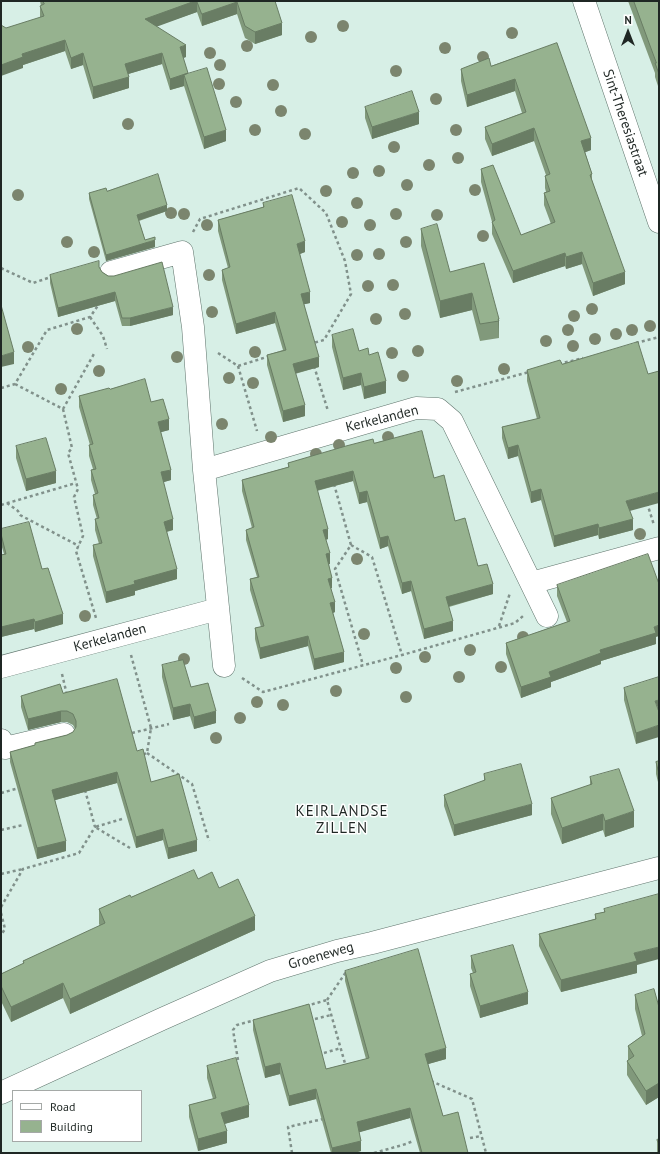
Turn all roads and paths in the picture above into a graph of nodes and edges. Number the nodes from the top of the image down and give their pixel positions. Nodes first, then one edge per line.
1 (584, 1) edge
2 (659, 222) edge
3 (182, 252) junction
4 (1, 268) edge
5 (111, 272) dead end
6 (55, 276) edge
7 (99, 304) edge
8 (90, 316) junction
9 (659, 337) edge
10 (308, 345) edge
11 (630, 345) edge
12 (194, 346) junction
13 (107, 349) dead end
14 (95, 352) dead end
15 (273, 355) edge
16 (586, 357) edge
17 (312, 359) edge
18 (579, 359) junction
19 (557, 365) edge
20 (238, 366) junction
21 (581, 366) edge
22 (535, 371) edge
23 (16, 384) junction
24 (1, 388) edge
25 (448, 391) dead end
26 (63, 409) junction
27 (335, 432) junction
28 (263, 452) junction
29 (204, 470) junction
30 (333, 479) edge
31 (76, 483) junction
32 (647, 502) edge
33 (7, 503) junction
34 (1, 505) edge
35 (657, 539) edge
36 (351, 545) junction
37 (79, 546) junction
38 (530, 580) junction
39 (218, 609) junction
40 (545, 611) joint
41 (498, 627) junction
42 (126, 633) junction
43 (102, 640) junction
44 (56, 652) junction
45 (402, 655) junction
46 (364, 665) junction
47 (224, 666) joint
48 (1, 667) edge
49 (69, 702) edge
50 (169, 724) dead end
51 (151, 728) junction
52 (132, 733) edge
53 (64, 734) edge
54 (1, 740) edge
55 (147, 753) junction
56 (140, 755) edge
57 (84, 786) edge
58 (22, 787) edge
59 (1, 793) edge
60 (122, 819) dead end
61 (22, 825) dead end
62 (95, 827) junction
63 (1, 830) edge
64 (210, 841) dead end
65 (130, 848) dead end
66 (659, 868) edge
67 (23, 869) junction
68 (1, 874) edge
69 (1, 907) edge
70 (1, 913) edge
71 (1, 935) edge
72 (346, 972) edge
73 (327, 1000) junction
74 (305, 1006) edge
75 (332, 1015) junction
76 (260, 1019) edge
77 (315, 1020) edge
78 (341, 1048) junction
79 (324, 1053) dead end
80 (238, 1060) edge
81 (347, 1069) edge
82 (425, 1081) edge
83 (1, 1093) edge
84 (327, 1118) edge
85 (481, 1136) junction
86 (470, 1138) dead end
87 (413, 1141) dead end
88 (292, 1153) edge
89 (374, 1153) edge
90 (486, 1153) edge

1 - 2 street, Sint-Theresiastraat
3 - 5 street
3 - 10 path
3 - 12 street
4 - 6 path
7 - 8 path
8 - 13 path
8 - 23 path
9 - 11 path
12 - 20 path
12 - 29 street
14 - 26 path
15 - 20 path
16 - 18 path
17 - 27 path
18 - 19 path
18 - 21 path
20 - 28 path
22 - 25 path
23 - 24 path
23 - 26 path
26 - 31 path
27 - 28 street, Kerkelanden
27 - 38 street, Kerkelanden
28 - 29 street, Kerkelanden
29 - 39 street
30 - 36 path
31 - 33 path
31 - 37 path
32 - 35 path
33 - 34 path
33 - 37 path
35 - 38 street
36 - 45 path
36 - 46 path
37 - 43 path
38 - 40 street, Kerkelanden
38 - 41 path
39 - 42 street, Kerkelanden
39 - 47 street
40 - 41 path
41 - 45 path
42 - 43 street, Kerkelanden
42 - 51 path
43 - 44 street, Kerkelanden
44 - 48 street, Kerkelanden
44 - 49 path
45 - 46 path
46 - 47 path
50 - 51 path
51 - 52 path
51 - 55 path
53 - 54 street
55 - 56 path
55 - 64 path
57 - 62 path
58 - 59 path
60 - 62 path
61 - 63 path
62 - 65 path
62 - 67 path
66 - 83 street, Groeneweg
67 - 68 path
67 - 69 path
70 - 71 path
72 - 73 path
73 - 74 path
73 - 75 path
75 - 77 path
75 - 78 path
76 - 80 path
78 - 79 path
78 - 81 path
82 - 85 path
84 - 88 path
85 - 86 path
85 - 90 path
87 - 89 path

